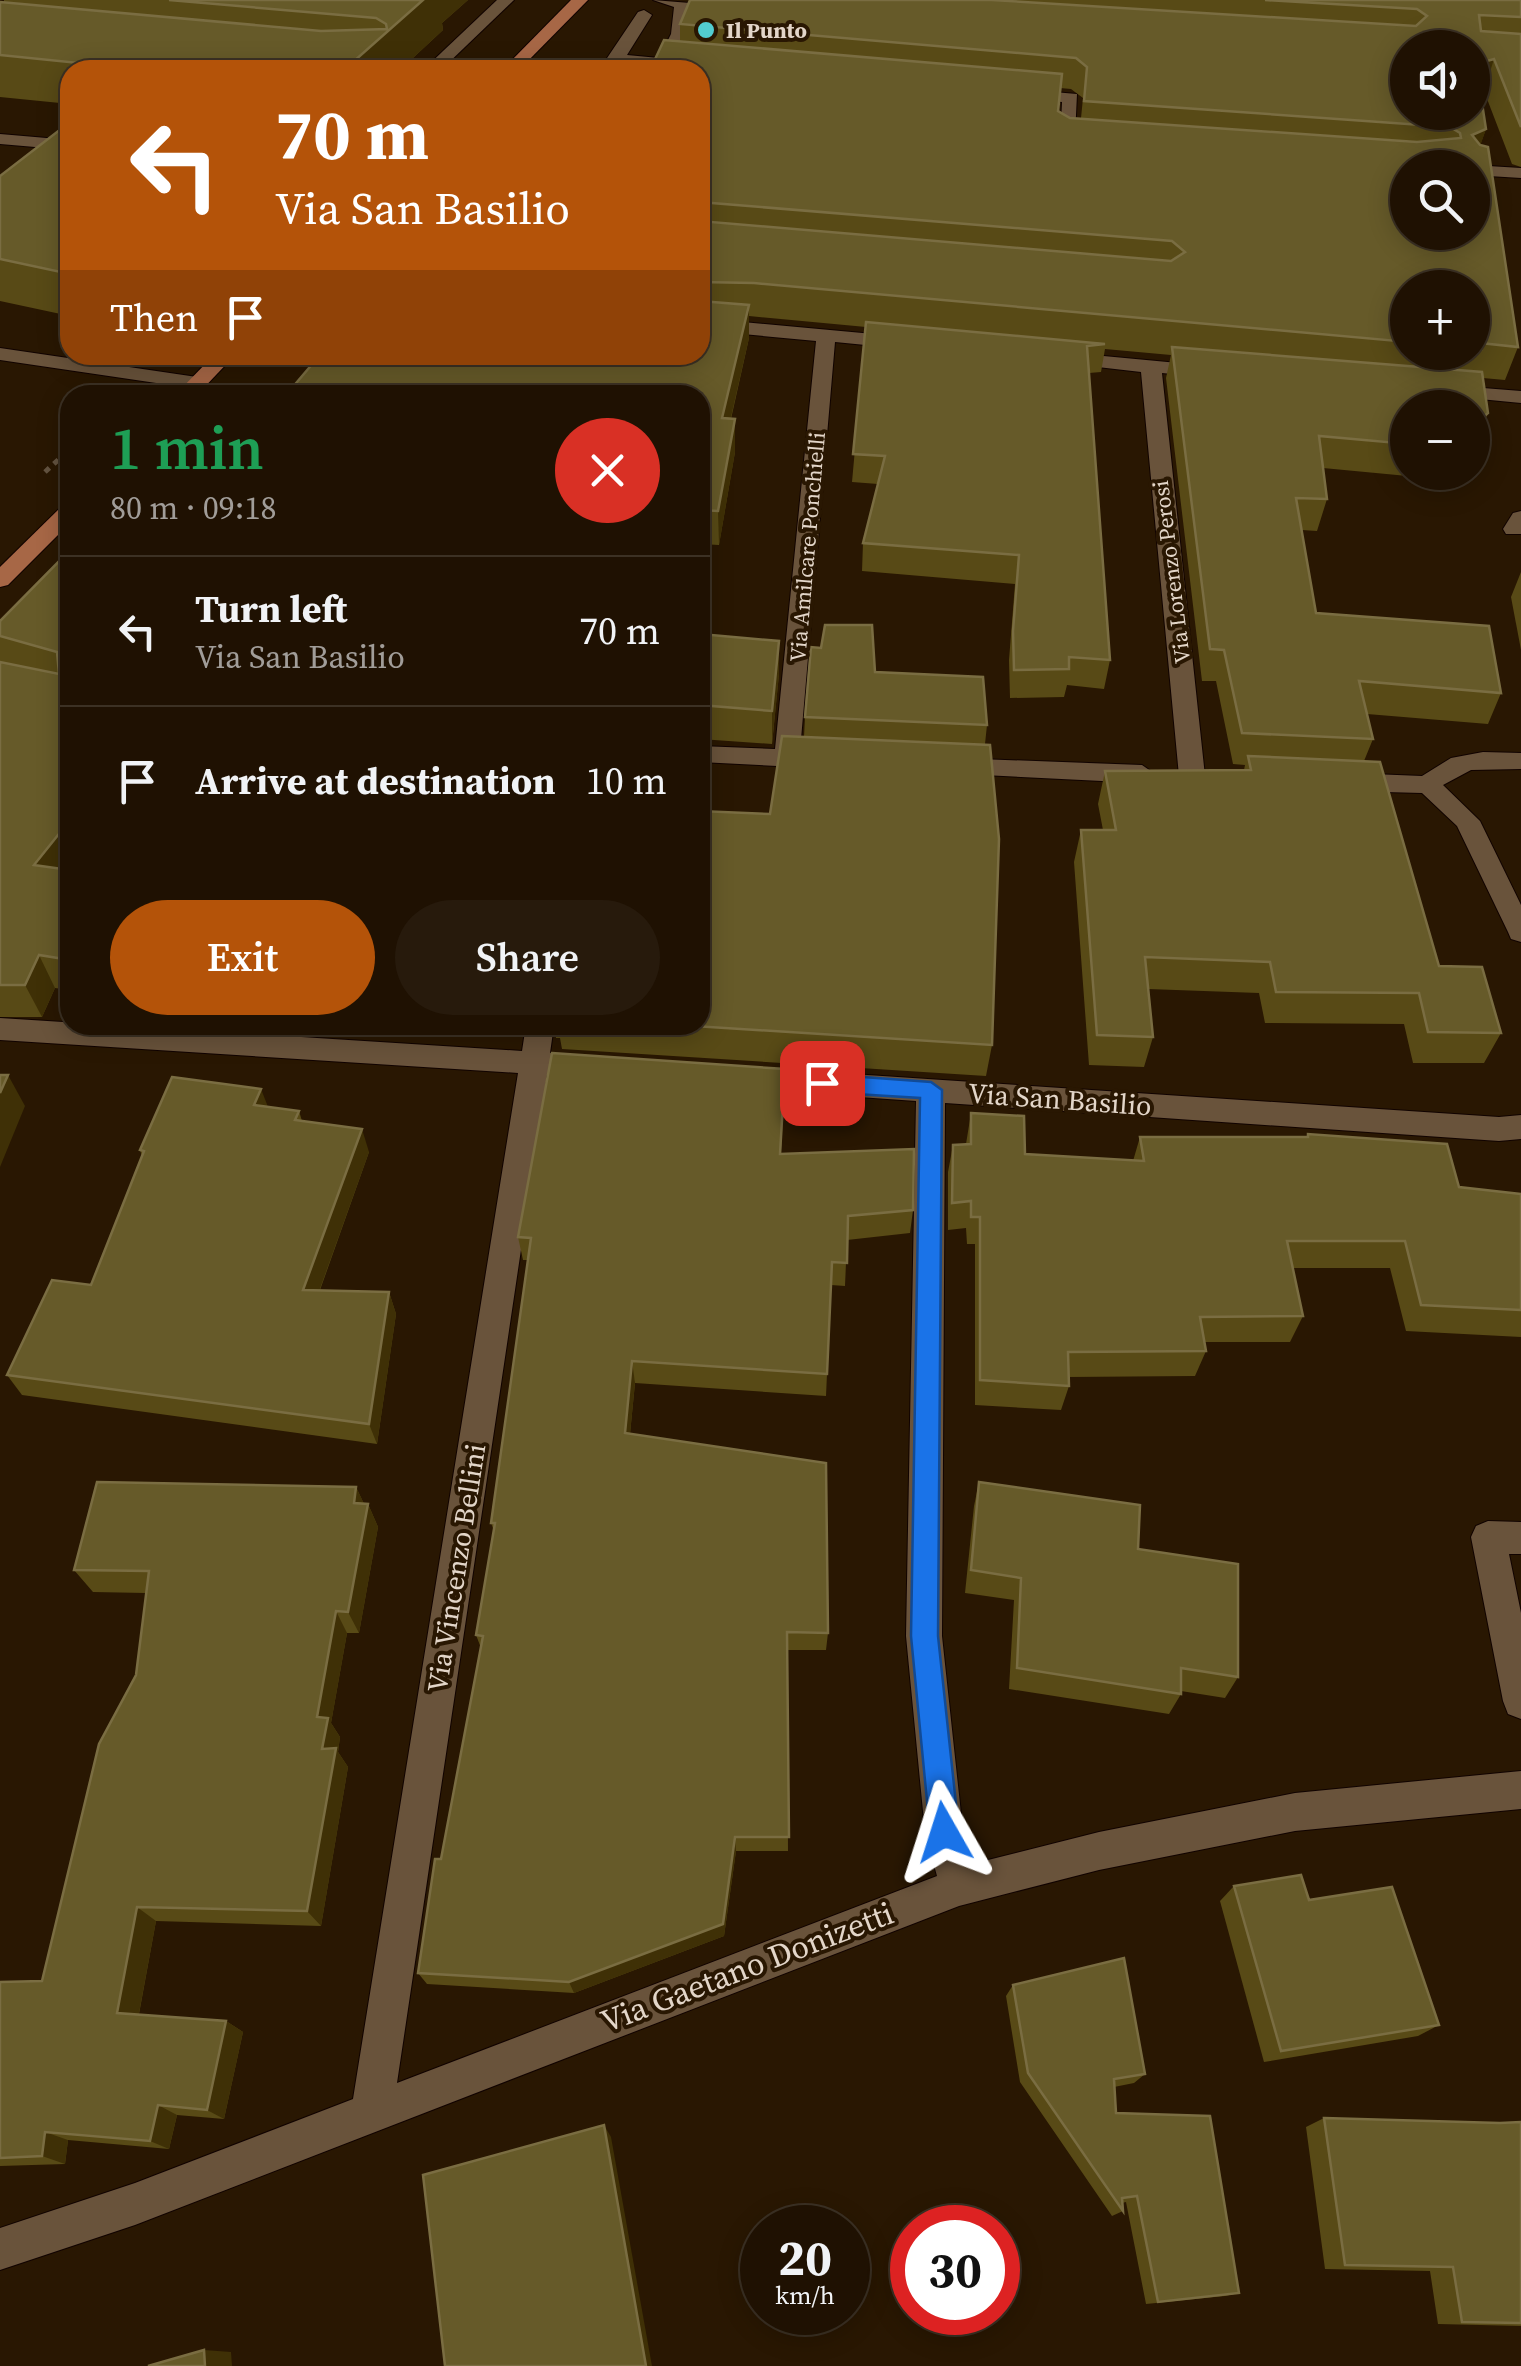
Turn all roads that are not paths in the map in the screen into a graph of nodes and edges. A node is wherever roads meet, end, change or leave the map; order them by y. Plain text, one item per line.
1 (506, 0) edge
2 (580, 0) edge
3 (662, 0) edge
4 (644, 15) dead end
5 (442, 60) edge
6 (520, 60) edge
7 (615, 60) edge
8 (666, 60) edge
9 (710, 68) edge
10 (721, 68) edge
11 (993, 92) edge
12 (3, 142) edge
13 (1106, 144) edge
14 (60, 145) edge
15 (1490, 171) edge
16 (1521, 173) edge
17 (710, 325) edge
18 (826, 336) junction
19 (922, 345) edge
20 (0, 354) edge
21 (1038, 356) edge
22 (60, 358) edge
23 (122, 365) edge
24 (215, 365) edge
25 (1151, 367) junction
26 (1227, 374) edge
27 (179, 385) edge
28 (195, 385) edge
29 (1417, 389) edge
30 (1521, 397) edge
31 (60, 520) edge
32 (0, 580) edge
33 (710, 754) edge
34 (787, 758) junction
35 (840, 761) edge
36 (1521, 762) edge
37 (929, 766) edge
38 (1330, 781) edge
39 (1428, 784) junction
40 (1521, 932) edge
41 (0, 1028) edge
42 (60, 1032) edge
43 (107, 1035) edge
44 (538, 1035) edge
45 (534, 1063) junction
46 (625, 1070) edge
47 (721, 1076) edge
48 (931, 1090) junction
49 (1521, 1128) edge
50 (1521, 1538) edge
51 (1521, 1701) edge
52 (1521, 1790) edge
53 (960, 1888) junction
54 (372, 2111) junction
55 (0, 2249) edge

1 - 5 street
2 - 6 main road
3 - 8 street
4 - 7 street
9 - 10 street
11 - 13 street
12 - 14 street
15 - 16 street
17 - 18 street
18 - 19 street
18 - 34 street, Via Amilcare Ponchielli
20 - 22 street
21 - 25 street
23 - 27 street
24 - 28 main road
25 - 26 street
25 - 37 street, Via Lorenzo Perosi
29 - 30 street
31 - 32 main road
33 - 34 street
34 - 35 street
36 - 39 street
38 - 39 street
39 - 40 street
41 - 42 street
43 - 45 street
44 - 45 street, Via Vincenzo Bellini
45 - 46 street
45 - 54 street, Via Vincenzo Bellini
47 - 48 street, Via San Basilio
48 - 49 street, Via San Basilio
48 - 53 street
50 - 51 street
52 - 53 street, Via Gaetano Donizetti
53 - 54 street, Via Gaetano Donizetti
54 - 55 street, Via Gaetano Donizetti

